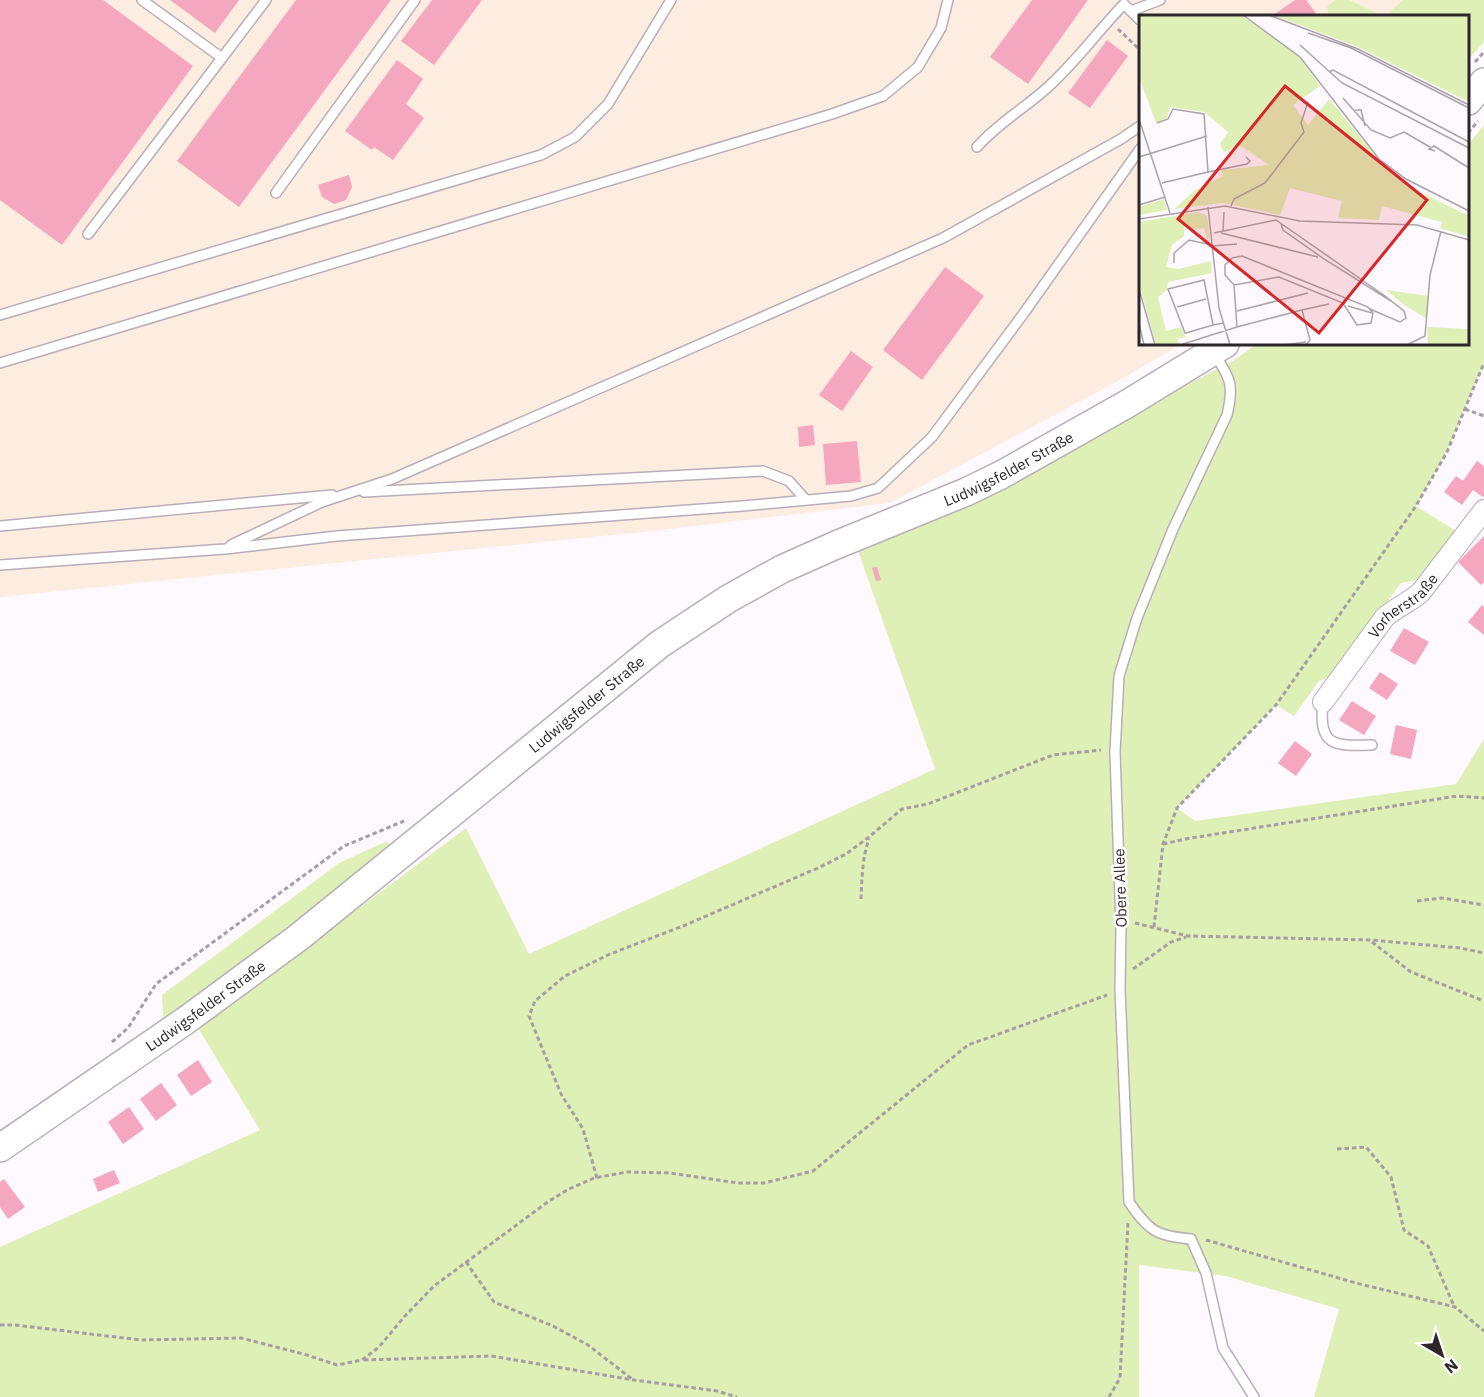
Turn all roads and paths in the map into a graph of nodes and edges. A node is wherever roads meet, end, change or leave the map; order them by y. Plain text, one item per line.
1 (142, 0) edge
2 (266, 0) edge
3 (415, 0) edge
4 (671, 0) edge
5 (948, 0) edge
6 (1160, 0) edge
7 (1125, 5) edge
8 (1109, 20) junction
9 (1139, 20) edge
10 (1139, 49) edge
11 (222, 58) junction
12 (1484, 82) edge
13 (1469, 99) edge
14 (1139, 127) edge
15 (977, 147) dead end
16 (1139, 154) edge
17 (276, 193) dead end
18 (88, 234) dead end
19 (0, 315) edge
20 (1219, 348) edge
21 (0, 363) edge
22 (1484, 363) edge
23 (1465, 408) junction
24 (1484, 416) edge
25 (350, 493) junction
26 (806, 500) junction
27 (1484, 510) edge
28 (0, 526) edge
29 (225, 549) junction
30 (0, 565) edge
31 (1323, 702) joint
32 (1372, 745) dead end
33 (1115, 752) junction
34 (1484, 798) edge
35 (869, 837) junction
36 (1163, 844) junction
37 (861, 899) dead end
38 (1417, 901) dead end
39 (1484, 905) edge
40 (1121, 926) junction
41 (1154, 927) junction
42 (1188, 936) junction
43 (1371, 940) junction
44 (1484, 953) edge
45 (1120, 973) junction
46 (1120, 990) junction
47 (1484, 1000) edge
48 (0, 1148) edge
49 (1337, 1149) dead end
50 (597, 1178) junction
51 (1129, 1202) junction
52 (1191, 1239) junction
53 (466, 1262) junction
54 (1455, 1307) junction
55 (0, 1325) edge
56 (1484, 1331) edge
57 (362, 1360) junction
58 (634, 1380) junction
59 (737, 1397) edge
60 (1109, 1397) edge
61 (1254, 1397) edge

1 - 11 lane
2 - 11 lane
3 - 17 lane
4 - 19 lane
5 - 21 lane
6 - 7 lane
7 - 8 lane
7 - 9 lane
8 - 10 path
8 - 15 lane
11 - 18 lane
12 - 13 street
14 - 25 lane
16 - 26 lane
20 - 33 lane, Obere Allee
20 - 48 street, Ludwigsfelder Straße
22 - 23 path
23 - 24 path
23 - 36 path
25 - 26 lane
25 - 28 lane
25 - 29 lane
26 - 29 lane
27 - 31 street, Vorherstraße
29 - 30 lane
31 - 32 lane
33 - 35 path
33 - 40 lane, Obere Allee
34 - 36 path
35 - 37 path
35 - 50 path
36 - 41 path
38 - 39 path
40 - 41 path
40 - 45 lane, Obere Allee
41 - 42 path
42 - 43 path
42 - 45 path
43 - 44 path
43 - 47 path
45 - 46 lane, Obere Allee
46 - 50 path
46 - 51 lane, Obere Allee
49 - 54 path
50 - 53 path
51 - 52 lane
51 - 60 path
52 - 54 path
52 - 61 lane
53 - 57 path
53 - 58 path
54 - 56 path
55 - 57 path
57 - 58 path
58 - 59 path

